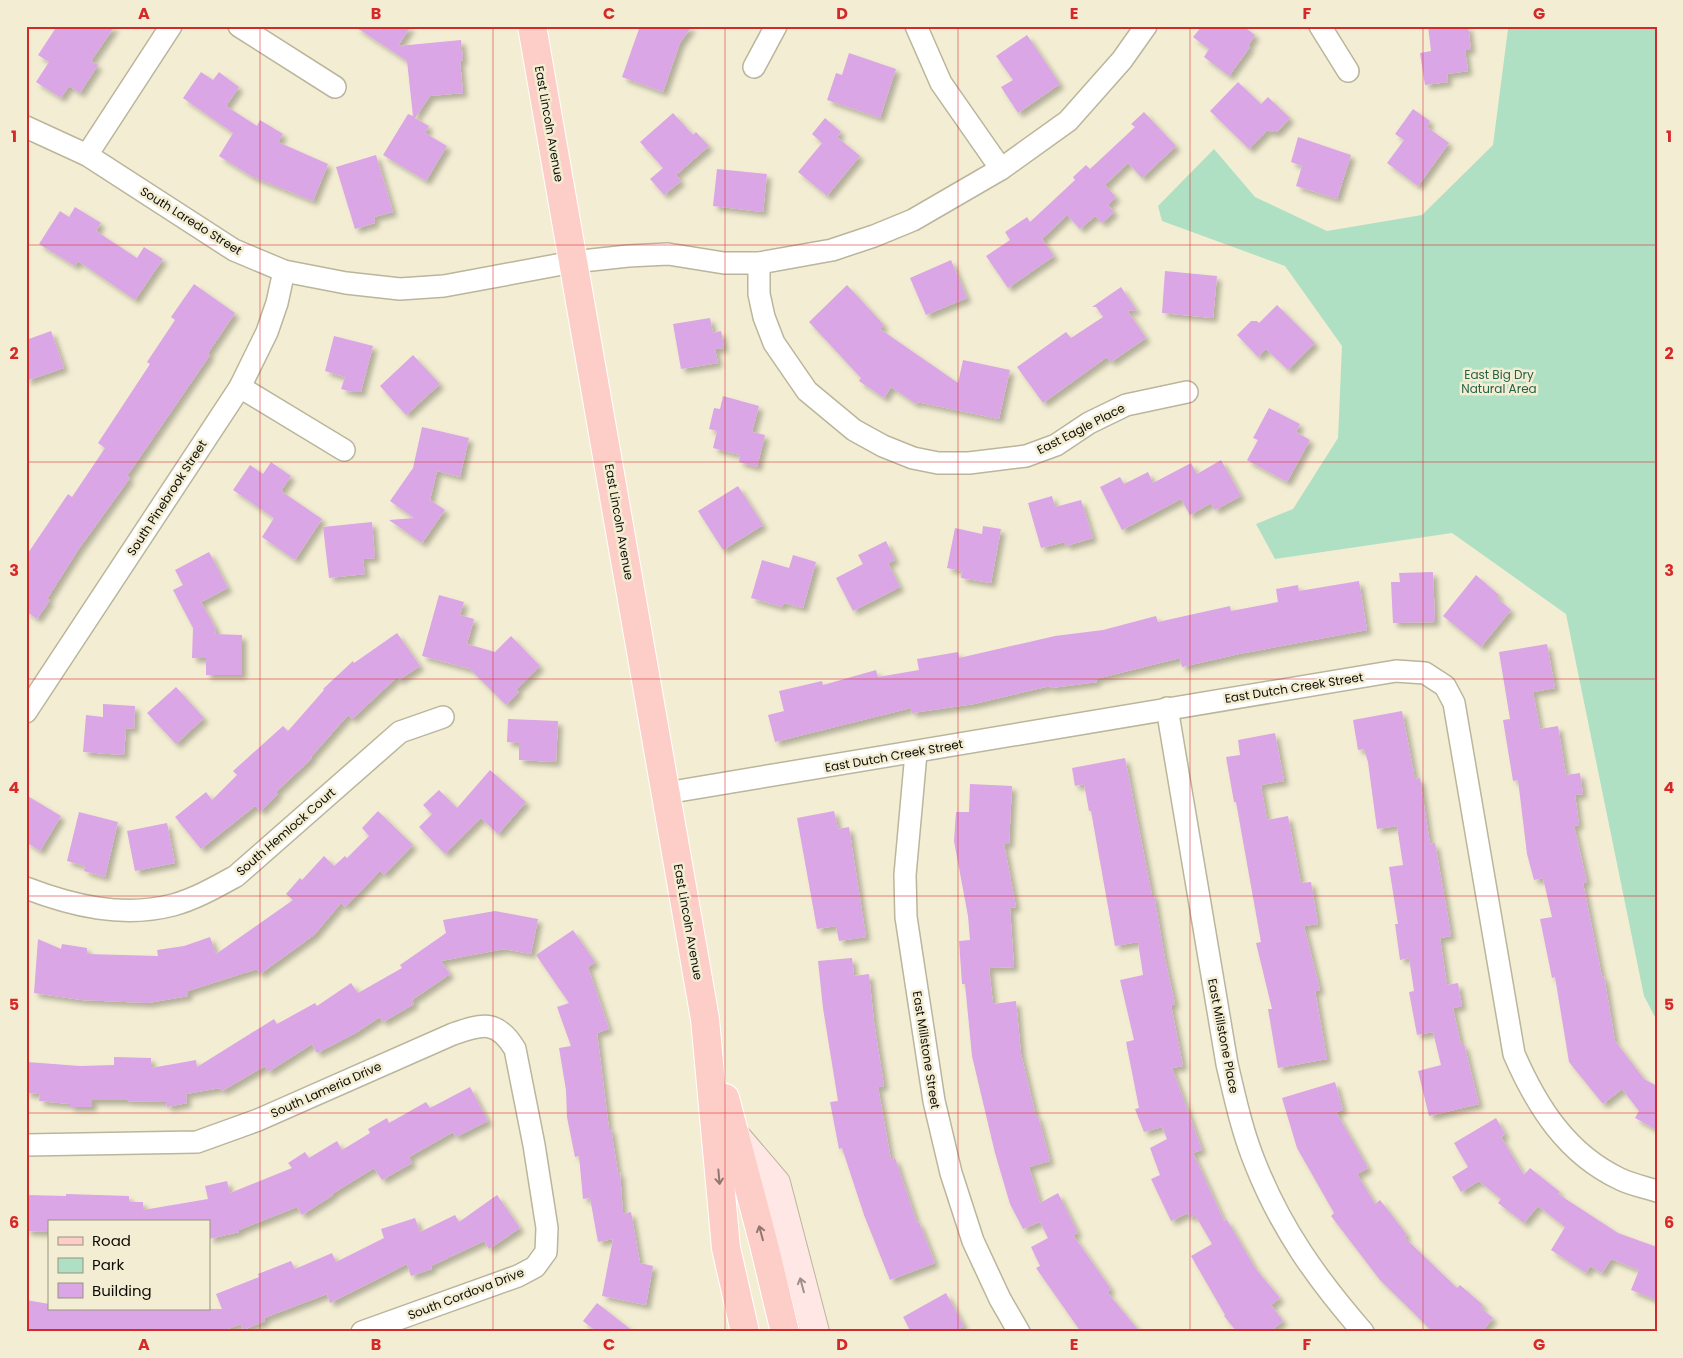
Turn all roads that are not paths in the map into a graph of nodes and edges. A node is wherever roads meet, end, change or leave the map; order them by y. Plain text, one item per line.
1 (171, 26) edge
2 (239, 26) edge
3 (532, 26) edge
4 (776, 26) edge
5 (916, 26) edge
6 (1146, 26) edge
7 (1320, 26) edge
8 (754, 66) dead end
9 (1348, 71) dead end
10 (335, 87) dead end
11 (26, 127) edge
12 (87, 155) junction
13 (1001, 169) junction
14 (573, 262) junction
15 (759, 263) junction
16 (284, 271) junction
17 (240, 387) junction
18 (1187, 392) dead end
19 (344, 450) dead end
20 (1167, 708) junction
21 (26, 712) edge
22 (443, 717) dead end
23 (916, 753) junction
24 (666, 793) junction
25 (26, 888) edge
26 (705, 1019) junction
27 (735, 1135) junction
28 (26, 1144) edge
29 (534, 1145) joint
30 (1657, 1191) edge
31 (362, 1332) edge
32 (745, 1332) edge
33 (785, 1332) edge
34 (815, 1332) edge
35 (1019, 1332) edge
36 (1363, 1332) edge

1 - 12 street
2 - 10 street
3 - 14 main road, East Lincoln Avenue
4 - 8 street
5 - 13 street
6 - 13 street, South Laredo Street
7 - 9 street
11 - 12 street, South Laredo Street
12 - 16 street, South Laredo Street
13 - 15 street, South Laredo Street
14 - 15 street, South Laredo Street
14 - 16 street, South Laredo Street
14 - 24 main road, East Lincoln Avenue
15 - 18 street, East Eagle Place
16 - 17 street, South Pinebrook Street
17 - 19 street
17 - 21 street, South Pinebrook Street
20 - 23 street, East Dutch Creek Street
20 - 30 street, East Dutch Creek Street
20 - 36 street, East Millstone Place
22 - 25 street, South Hemlock Court
23 - 24 street, East Dutch Creek Street
23 - 35 street, East Millstone Street
24 - 26 main road, East Lincoln Avenue
26 - 27 main road, East Lincoln Avenue
26 -> 32 main road, East Lincoln Avenue
33 -> 27 main road, East Lincoln Avenue
34 -> 27 main road
28 - 29 street, South Lameria Drive
29 - 31 street, South Cordova Drive

